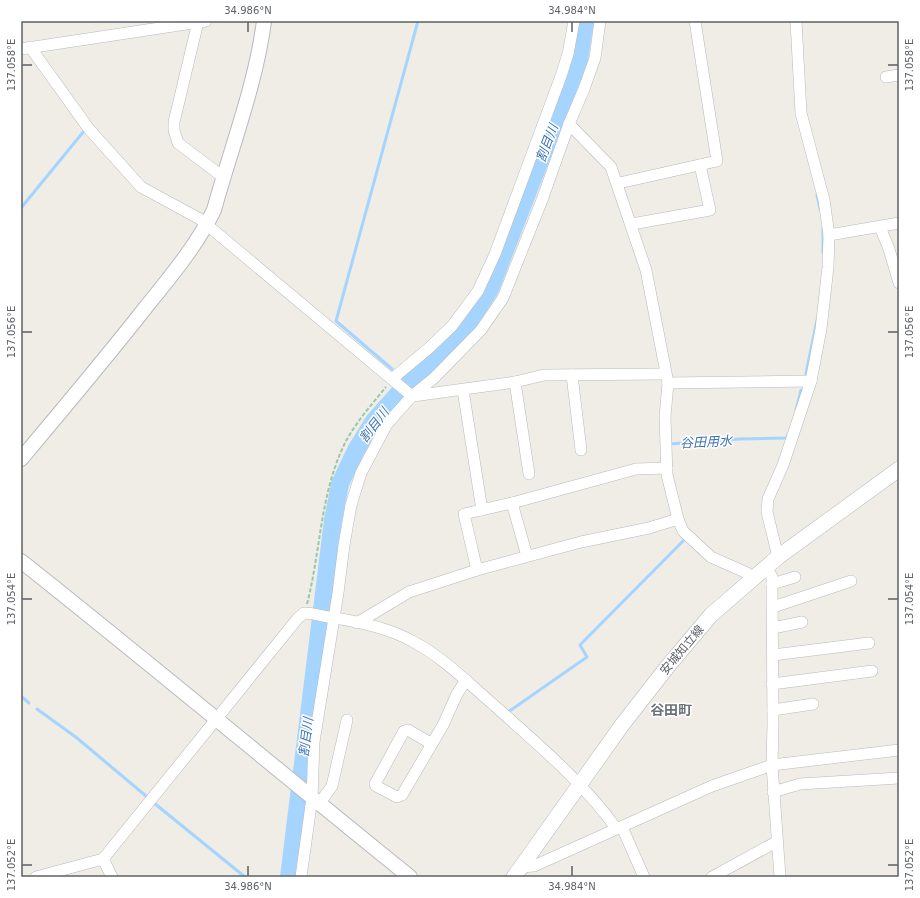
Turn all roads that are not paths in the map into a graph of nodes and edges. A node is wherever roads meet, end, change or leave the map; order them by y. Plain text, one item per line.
1 (264, 21) edge
2 (574, 21) edge
3 (600, 21) edge
4 (695, 21) edge
5 (796, 21) edge
6 (202, 22) edge
7 (25, 48) edge
8 (899, 75) edge
9 (886, 77) dead end
10 (569, 124) junction
11 (700, 165) junction
12 (223, 177) junction
13 (619, 184) junction
14 (899, 223) edge
15 (207, 224) junction
16 (632, 224) junction
17 (880, 227) junction
18 (829, 234) junction
19 (899, 283) edge
20 (572, 375) junction
21 (667, 378) junction
22 (392, 379) junction
23 (515, 382) junction
24 (811, 382) junction
25 (463, 390) junction
26 (412, 396) junction
27 (581, 450) dead end
28 (21, 459) edge
29 (667, 468) junction
30 (899, 469) edge
31 (528, 474) dead end
32 (512, 503) junction
33 (482, 510) junction
34 (678, 519) junction
35 (527, 556) junction
36 (778, 557) junction
37 (21, 561) edge
38 (766, 567) junction
39 (477, 570) junction
40 (795, 577) dead end
41 (752, 578) junction
42 (851, 581) dead end
43 (772, 584) junction
44 (773, 607) junction
45 (332, 617) junction
46 (802, 622) dead end
47 (357, 623) junction
48 (773, 628) junction
49 (869, 643) dead end
50 (773, 655) junction
51 (872, 671) dead end
52 (466, 680) junction
53 (772, 684) junction
54 (813, 704) dead end
55 (773, 710) junction
56 (215, 720) junction
57 (347, 720) dead end
58 (432, 744) junction
59 (899, 750) edge
60 (772, 765) junction
61 (899, 778) edge
62 (579, 785) junction
63 (774, 792) junction
64 (316, 801) junction
65 (619, 828) junction
66 (776, 842) junction
67 (103, 859) junction
68 (517, 872) edge
69 (36, 877) edge
70 (112, 877) edge
71 (300, 877) edge
72 (410, 877) edge
73 (644, 877) edge
74 (712, 877) edge
75 (780, 877) edge

1 - 12 street
2 - 22 street
3 - 10 street
4 - 11 street
5 - 18 street
6 - 7 street
6 - 12 street
7 - 15 street
8 - 9 street
10 - 13 street
10 - 26 street
11 - 13 street
11 - 16 street
12 - 15 street
13 - 16 street
14 - 17 street
15 - 22 street
15 - 28 street
16 - 21 street
17 - 18 street
17 - 19 street
18 - 24 street
20 - 21 street
20 - 23 street
20 - 27 street
21 - 24 street
21 - 29 street
22 - 26 street
23 - 25 street
23 - 31 street
24 - 36 street
25 - 26 street
25 - 33 street
26 - 45 street
29 - 32 street
29 - 34 street
30 - 36 main road, 安城知立線
32 - 33 street
32 - 35 street
33 - 39 street
34 - 35 street
34 - 41 street
35 - 39 street
36 - 38 main road, 安城知立線
37 - 56 street
38 - 41 main road, 安城知立線
38 - 43 street
39 - 47 street
40 - 43 street
41 - 62 main road, 安城知立線
42 - 44 street
43 - 44 street
44 - 48 street
45 - 47 street
45 - 56 street
45 - 64 street
46 - 48 street
47 - 52 street
48 - 50 street
49 - 50 street
50 - 53 street
51 - 53 street
52 - 58 street
52 - 62 street
53 - 55 street
54 - 55 street
55 - 60 street
56 - 64 street
56 - 67 street
57 - 64 street
58 - 58 street
59 - 60 street
60 - 63 street
60 - 65 street
61 - 63 street
62 - 65 street
62 - 68 main road, 安城知立線
63 - 66 street
64 - 71 street
64 - 72 street
65 - 68 street
65 - 73 street
66 - 74 street
66 - 75 street
67 - 69 street
67 - 70 street

